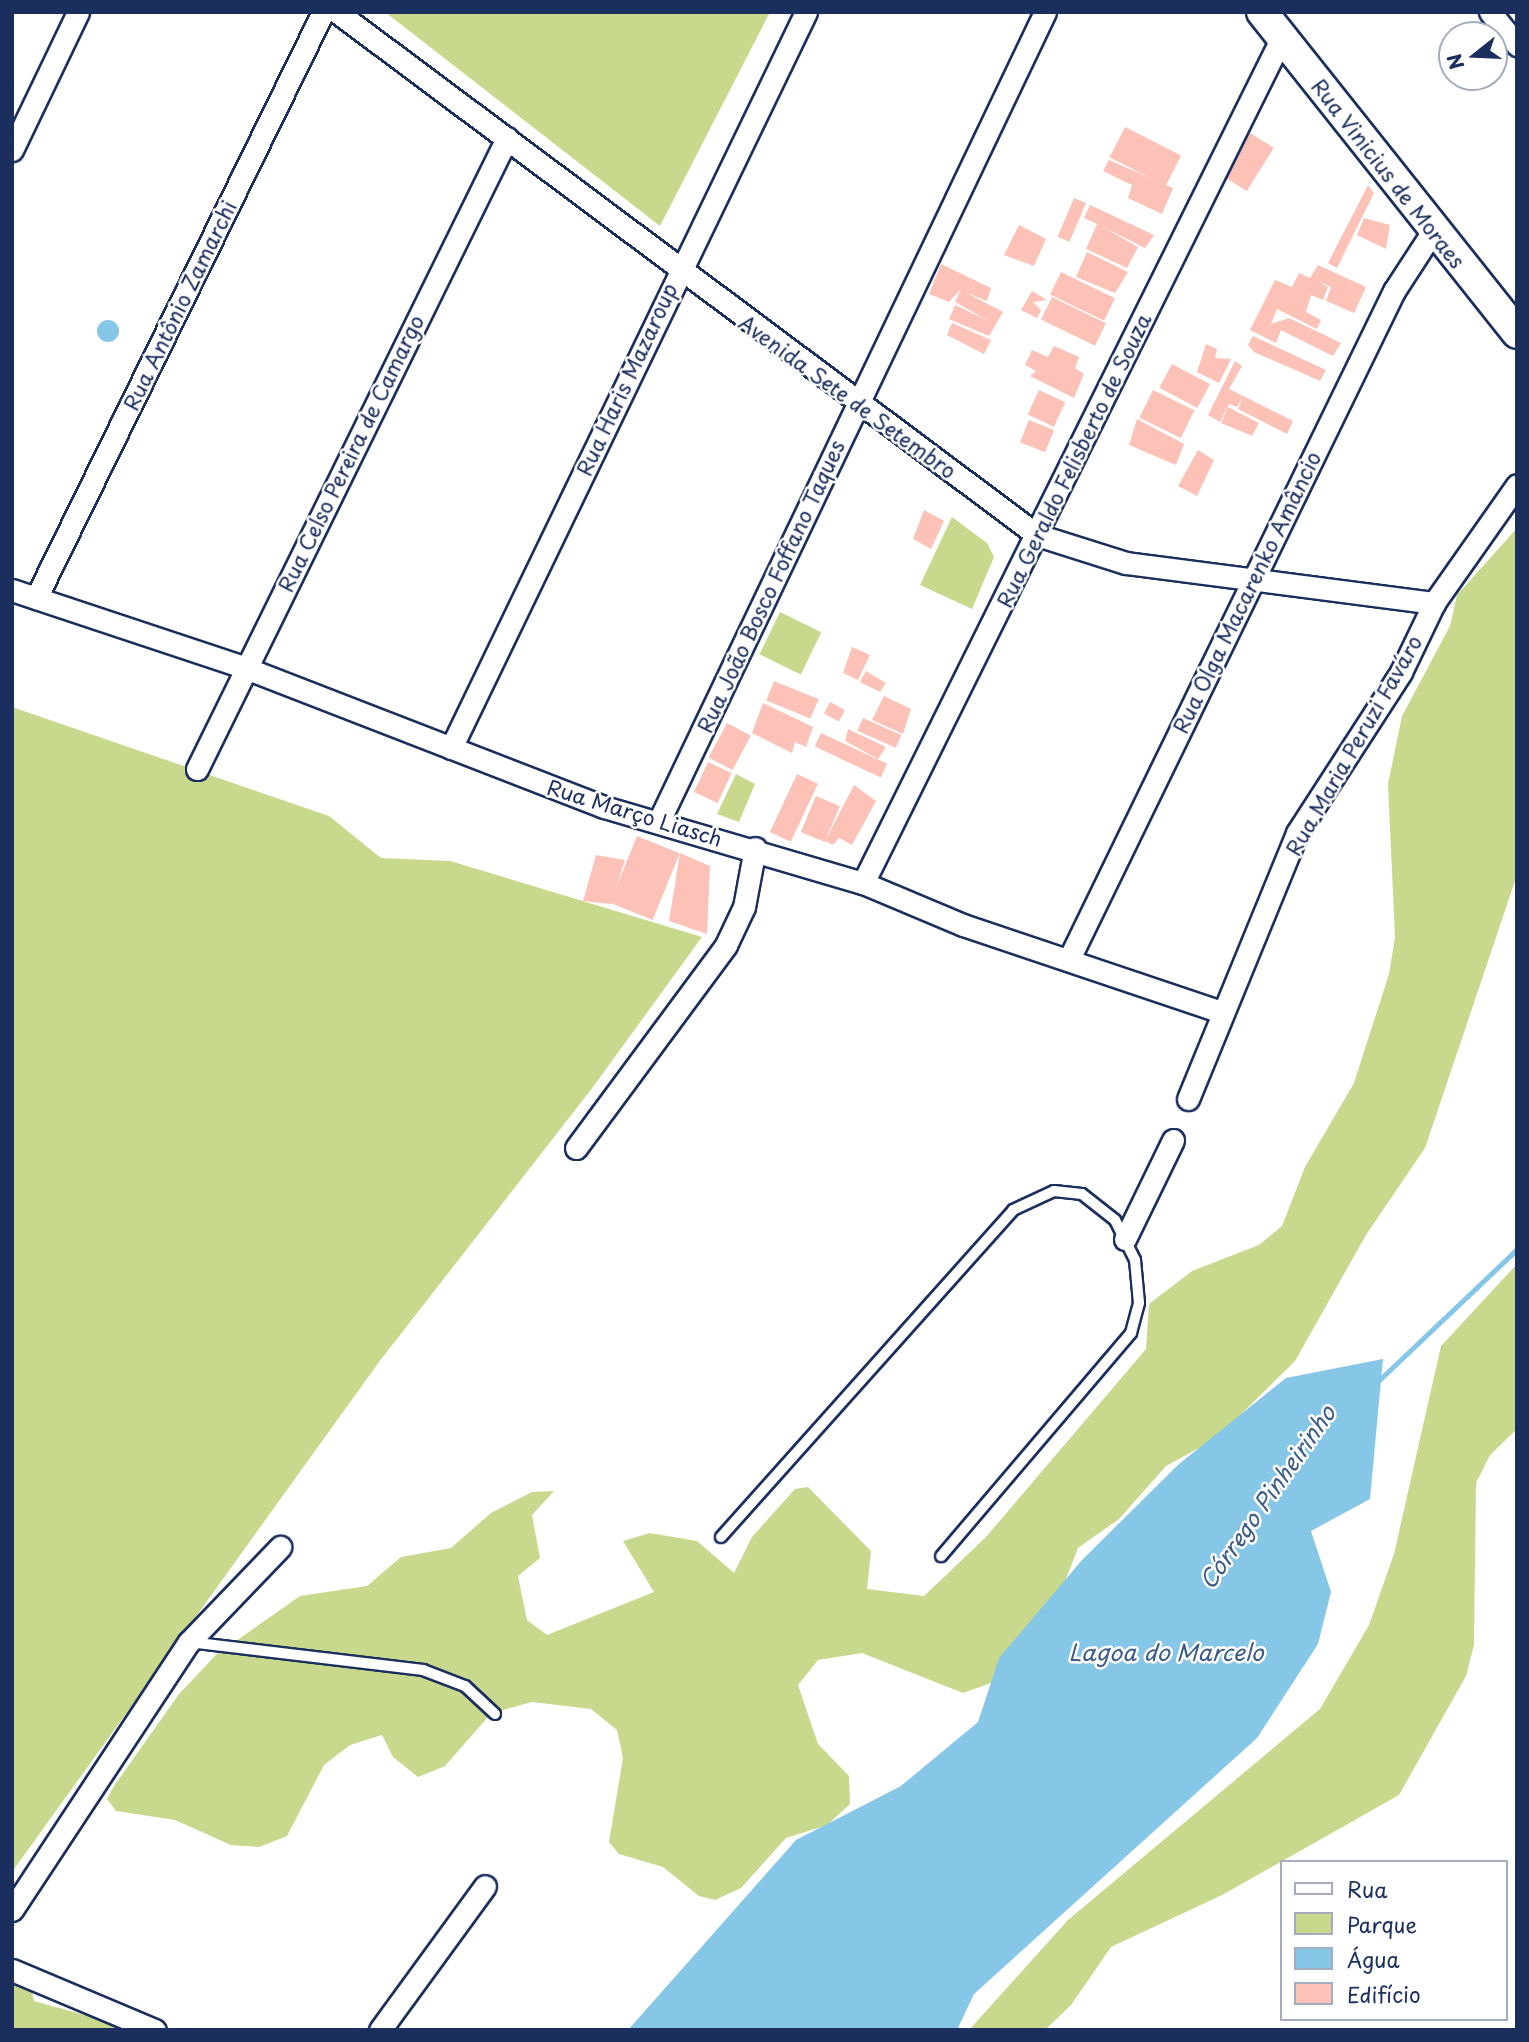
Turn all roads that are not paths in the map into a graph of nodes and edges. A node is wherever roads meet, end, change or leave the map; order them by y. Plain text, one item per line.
1 (78, 12) edge
2 (323, 12) edge
3 (337, 12) edge
4 (806, 12) edge
5 (1045, 12) edge
6 (1262, 12) edge
7 (1490, 12) edge
8 (1282, 37) junction
9 (1517, 45) edge
10 (507, 138) junction
11 (12, 150) edge
12 (1433, 231) junction
13 (678, 268) junction
14 (1517, 333) edge
15 (856, 403) junction
16 (1517, 485) edge
17 (1037, 535) junction
18 (1251, 580) junction
19 (12, 590) edge
20 (36, 598) junction
21 (1434, 603) junction
22 (243, 667) junction
23 (451, 748) junction
24 (197, 769) dead end
25 (659, 821) junction
26 (755, 848) junction
27 (863, 883) junction
28 (1069, 959) junction
29 (1221, 1012) junction
30 (1188, 1099) dead end
31 (1173, 1140) dead end
32 (576, 1148) dead end
33 (1125, 1239) junction
34 (721, 1537) dead end
35 (280, 1547) dead end
36 (941, 1556) dead end
37 (189, 1642) junction
38 (495, 1714) dead end
39 (485, 1886) dead end
40 (12, 1910) edge
41 (12, 1970) edge
42 (155, 2030) edge
43 (380, 2030) edge

1 - 11 street
2 - 20 street, Rua Antônio Zamarchi
3 - 10 street, Avenida Sete de Setembro
4 - 13 street, Rua Haris Mazaroup
5 - 15 street, Rua João Bosco Foffano Taques
6 - 8 street, Rua Vinicius de Moraes
7 - 9 street
8 - 12 street, Rua Vinicius de Moraes
8 - 17 street, Rua Geraldo Felisberto de Souza
10 - 13 street, Avenida Sete de Setembro
10 - 22 street, Rua Celso Pereira de Camargo
12 - 14 street, Rua Vinicius de Moraes
12 - 18 street, Rua Olga Macarenko Amâncio
13 - 15 street, Avenida Sete de Setembro
13 - 23 street, Rua Haris Mazaroup
15 - 17 street, Avenida Sete de Setembro
15 - 25 street, Rua João Bosco Foffano Taques
16 - 21 street, Rua Maria Peruzi Faváro
17 - 18 street, Avenida Sete de Setembro
17 - 27 street, Rua Geraldo Felisberto de Souza
18 - 21 street, Avenida Sete de Setembro
18 - 28 street, Rua Olga Macarenko Amâncio
19 - 20 street, Rua Março Liasch
20 - 22 street, Rua Março Liasch
21 - 29 street, Rua Maria Peruzi Faváro
22 - 23 street, Rua Março Liasch
22 - 24 street, Rua Celso Pereira de Camargo
23 - 25 street, Rua Março Liasch
25 - 26 street, Rua Março Liasch
26 - 27 street, Rua Março Liasch
26 - 32 street
27 - 28 street, Rua Março Liasch
28 - 29 street, Rua Março Liasch
29 - 30 street, Rua Maria Peruzi Faváro
31 - 33 street
33 - 34 lane
33 - 36 lane
35 - 37 street
37 - 38 lane
37 - 40 street
39 - 43 street
41 - 42 street

